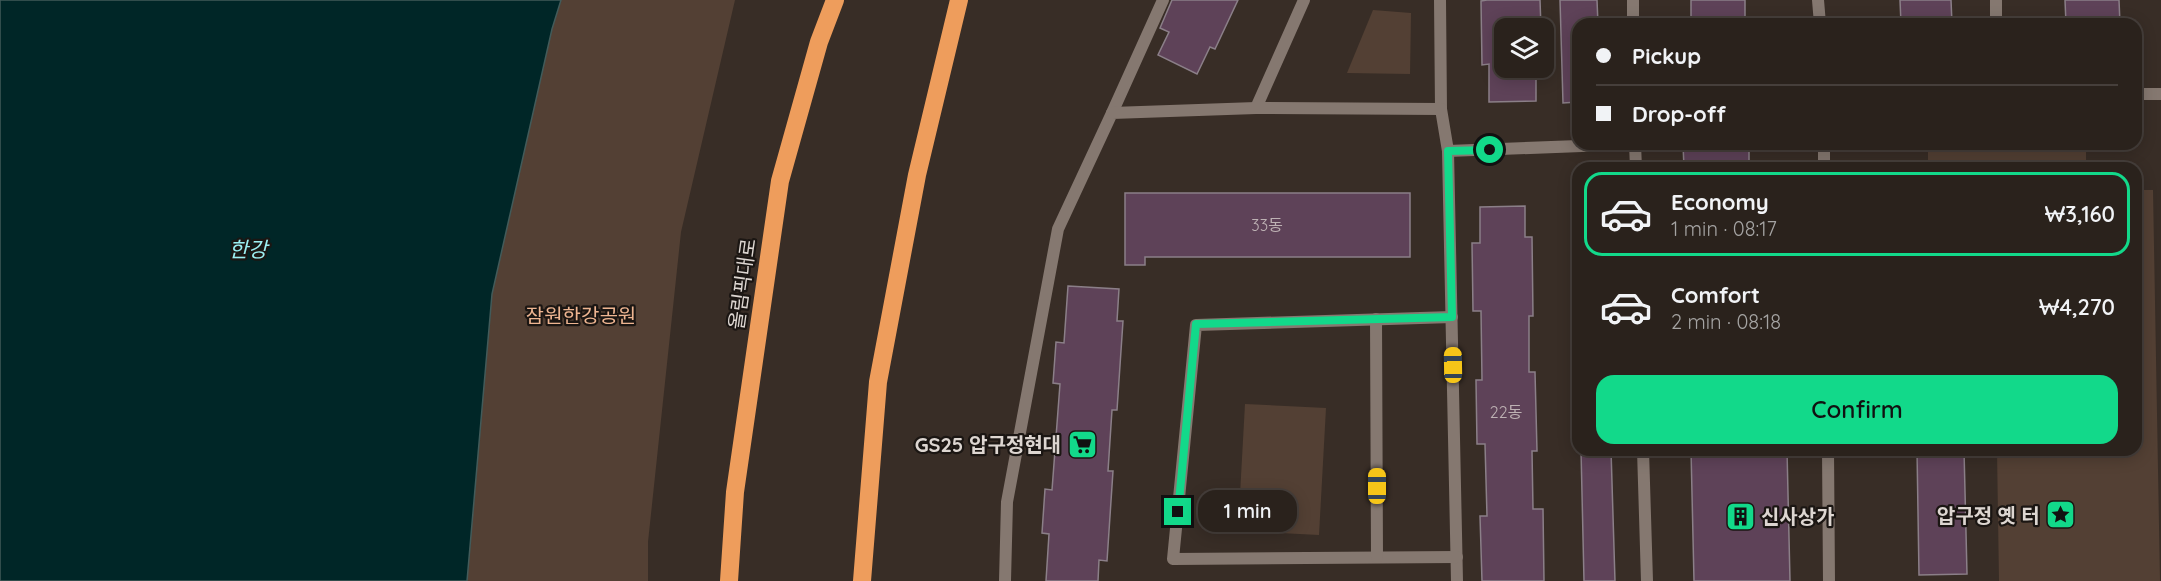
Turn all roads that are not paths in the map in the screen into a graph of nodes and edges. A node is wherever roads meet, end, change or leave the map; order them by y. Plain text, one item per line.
1 (835, 0) edge
2 (959, 0) edge
3 (1163, 0) edge
4 (1304, 0) edge
5 (1440, 0) edge
6 (1633, 0) edge
7 (1818, 0) edge
8 (1996, 0) edge
9 (1634, 18) edge
10 (1820, 18) edge
11 (1996, 18) edge
12 (2142, 94) edge
13 (2161, 94) edge
14 (1256, 108) junction
15 (1441, 109) junction
16 (1112, 113) junction
17 (1572, 146) edge
18 (1448, 151) junction
19 (1452, 317) junction
20 (1376, 319) junction
21 (1643, 456) edge
22 (1828, 456) edge
23 (1377, 557) junction
24 (1457, 557) junction
25 (729, 581) edge
26 (862, 581) edge
27 (1005, 581) edge
28 (1457, 581) edge
29 (1647, 581) edge
30 (1829, 581) edge

1 - 25 highway, 올림픽대로
2 - 26 highway
3 - 16 street
4 - 14 street
5 - 15 street
6 - 9 street
7 - 10 street
8 - 11 street
12 - 13 street
14 - 15 street
14 - 16 street
15 - 18 street
16 - 27 street
17 - 18 street
18 - 19 street
19 - 20 street
19 - 24 street
20 - 23 street
20 - 23 street
21 - 29 street
22 - 30 street
23 - 24 street
24 - 28 street

